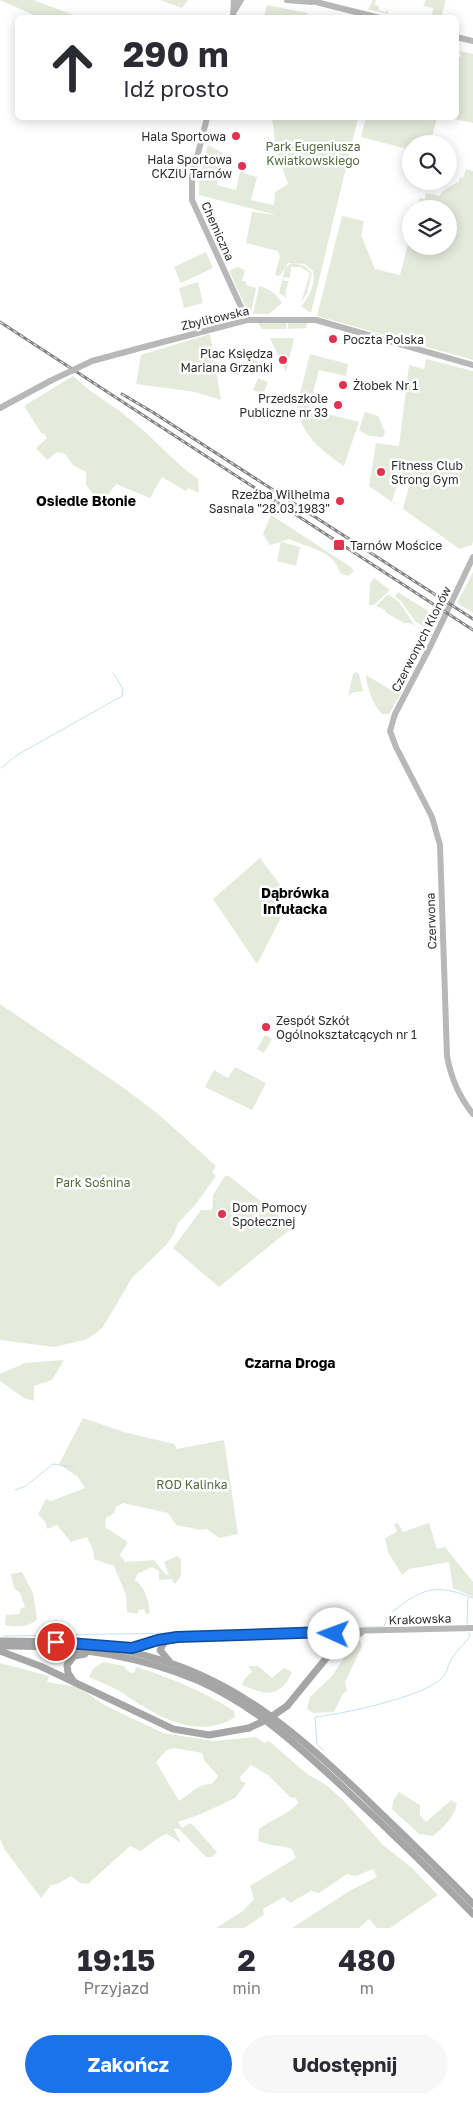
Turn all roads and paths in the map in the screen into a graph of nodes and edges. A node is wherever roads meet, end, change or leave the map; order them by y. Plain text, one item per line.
1 (234, 0) edge
2 (241, 0) edge
3 (287, 0) edge
4 (310, 1) edge
5 (233, 14) edge
6 (368, 15) edge
7 (459, 38) edge
8 (473, 41) edge
9 (206, 120) edge
10 (247, 320) junction
11 (473, 365) edge
12 (0, 408) edge
13 (473, 556) edge
14 (390, 731) joint
15 (473, 1114) edge
16 (473, 1628) edge
17 (354, 1631) junction
18 (367, 1631) junction
19 (325, 1632) junction
20 (166, 1639) junction
21 (0, 1641) edge
22 (338, 1645) junction
23 (0, 1646) edge
24 (115, 1648) junction
25 (0, 1651) edge
26 (122, 1657) junction
27 (179, 1666) junction
28 (74, 1682) junction
29 (473, 1904) edge
30 (473, 1914) edge

1 - 5 main road
2 - 5 main road
3 - 4 main road
4 - 6 main road
7 - 8 main road
9 - 10 main road, Chemiczna
10 - 11 main road, Zbylitowska
10 - 12 main road, Zbylitowska, bridge
13 - 14 main road, Czerwonych Klonów
14 - 15 main road, Czerwona
16 - 18 main road, Krakowska
17 - 18 main road, Krakowska
17 - 19 main road, Krakowska
17 - 22 main road
18 - 22 main road, Krakowska
19 - 20 main road, Krakowska
19 - 22 main road
20 - 24 main road
20 - 27 main road
21 - 24 main road
22 - 28 main road, bridge
23 - 26 main road
24 - 27 main road
25 - 28 main road
26 - 28 main road
26 - 30 main road
27 - 29 main road

